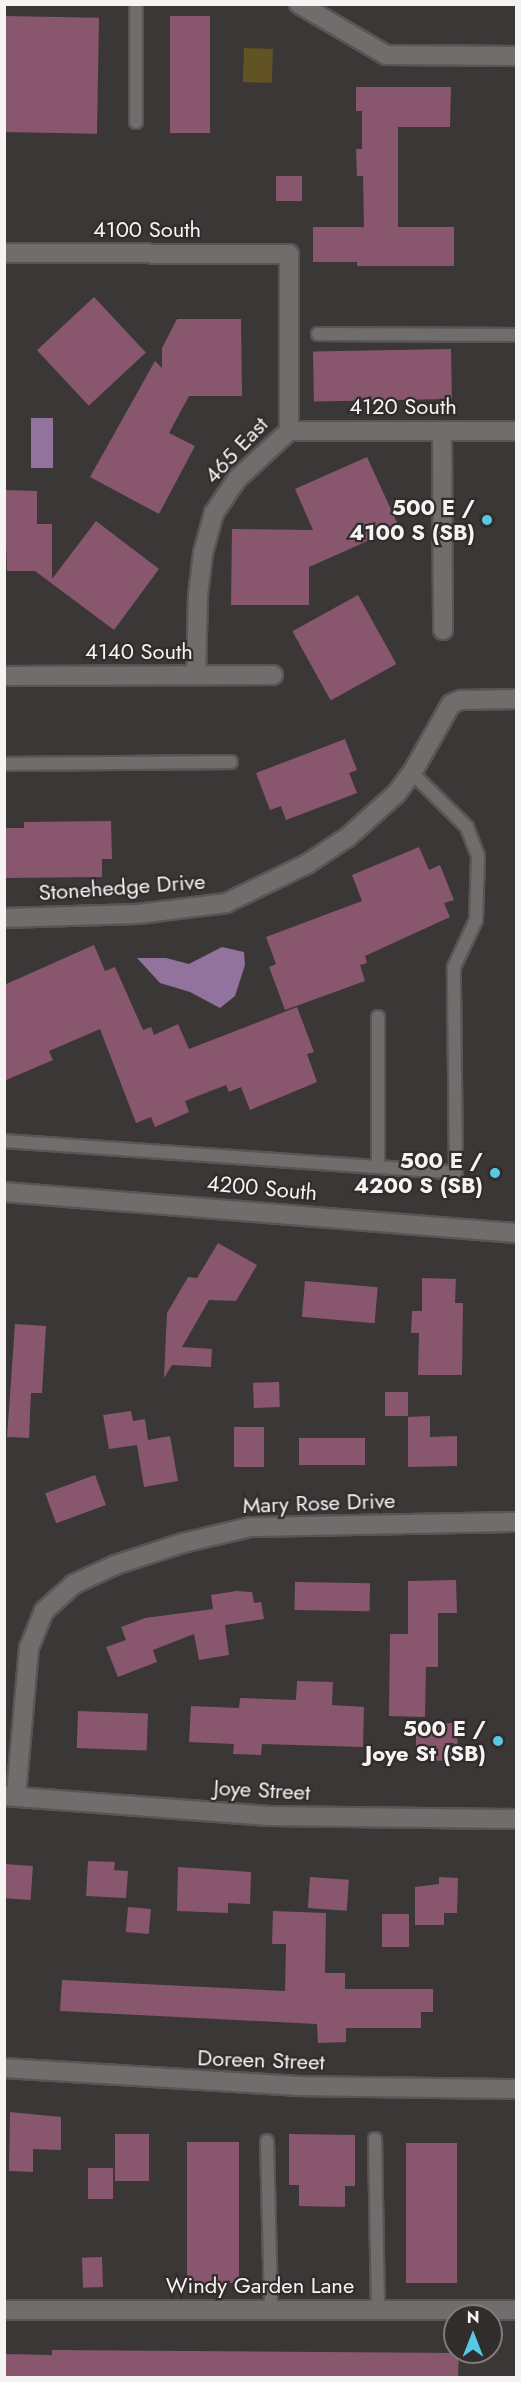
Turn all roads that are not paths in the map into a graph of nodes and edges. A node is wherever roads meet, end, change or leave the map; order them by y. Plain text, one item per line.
1 (136, 4) edge
2 (298, 4) edge
3 (516, 56) edge
4 (136, 122) dead end
5 (4, 253) edge
6 (289, 254) joint
7 (318, 334) dead end
8 (516, 335) edge
9 (289, 431) junction
10 (442, 431) junction
11 (516, 431) edge
12 (443, 630) dead end
13 (196, 675) junction
14 (273, 675) dead end
15 (4, 676) edge
16 (516, 699) edge
17 (231, 762) dead end
18 (4, 764) edge
19 (412, 773) junction
20 (4, 918) edge
21 (378, 1017) dead end
22 (4, 1141) edge
23 (378, 1167) junction
24 (4, 1192) edge
25 (516, 1233) edge
26 (516, 1522) edge
27 (10, 1796) edge
28 (516, 1819) edge
29 (4, 2067) edge
30 (516, 2089) edge
31 (375, 2139) dead end
32 (267, 2141) dead end
33 (378, 2309) junction
34 (4, 2310) edge
35 (271, 2310) junction
36 (516, 2310) edge

1 - 4 lane
2 - 3 street
5 - 6 street, 4100 South
6 - 9 street, 465 East
7 - 8 lane
9 - 10 street, 4120 South
9 - 13 street, 465 East
10 - 11 street, 4120 South
10 - 12 street
13 - 14 street, 4140 South
13 - 15 street, 4140 South
16 - 19 street, Stonehedge Drive
17 - 18 lane
19 - 20 street, Stonehedge Drive
19 - 23 lane
21 - 23 lane
22 - 23 lane
24 - 25 street, 4200 South
26 - 27 street, Mary Rose Drive
27 - 28 street, Joye Street
29 - 30 street, Doreen Street
31 - 33 lane
32 - 35 lane
33 - 35 street, Windy Garden Lane
33 - 36 street, Windy Garden Lane
34 - 35 street, Windy Garden Lane

